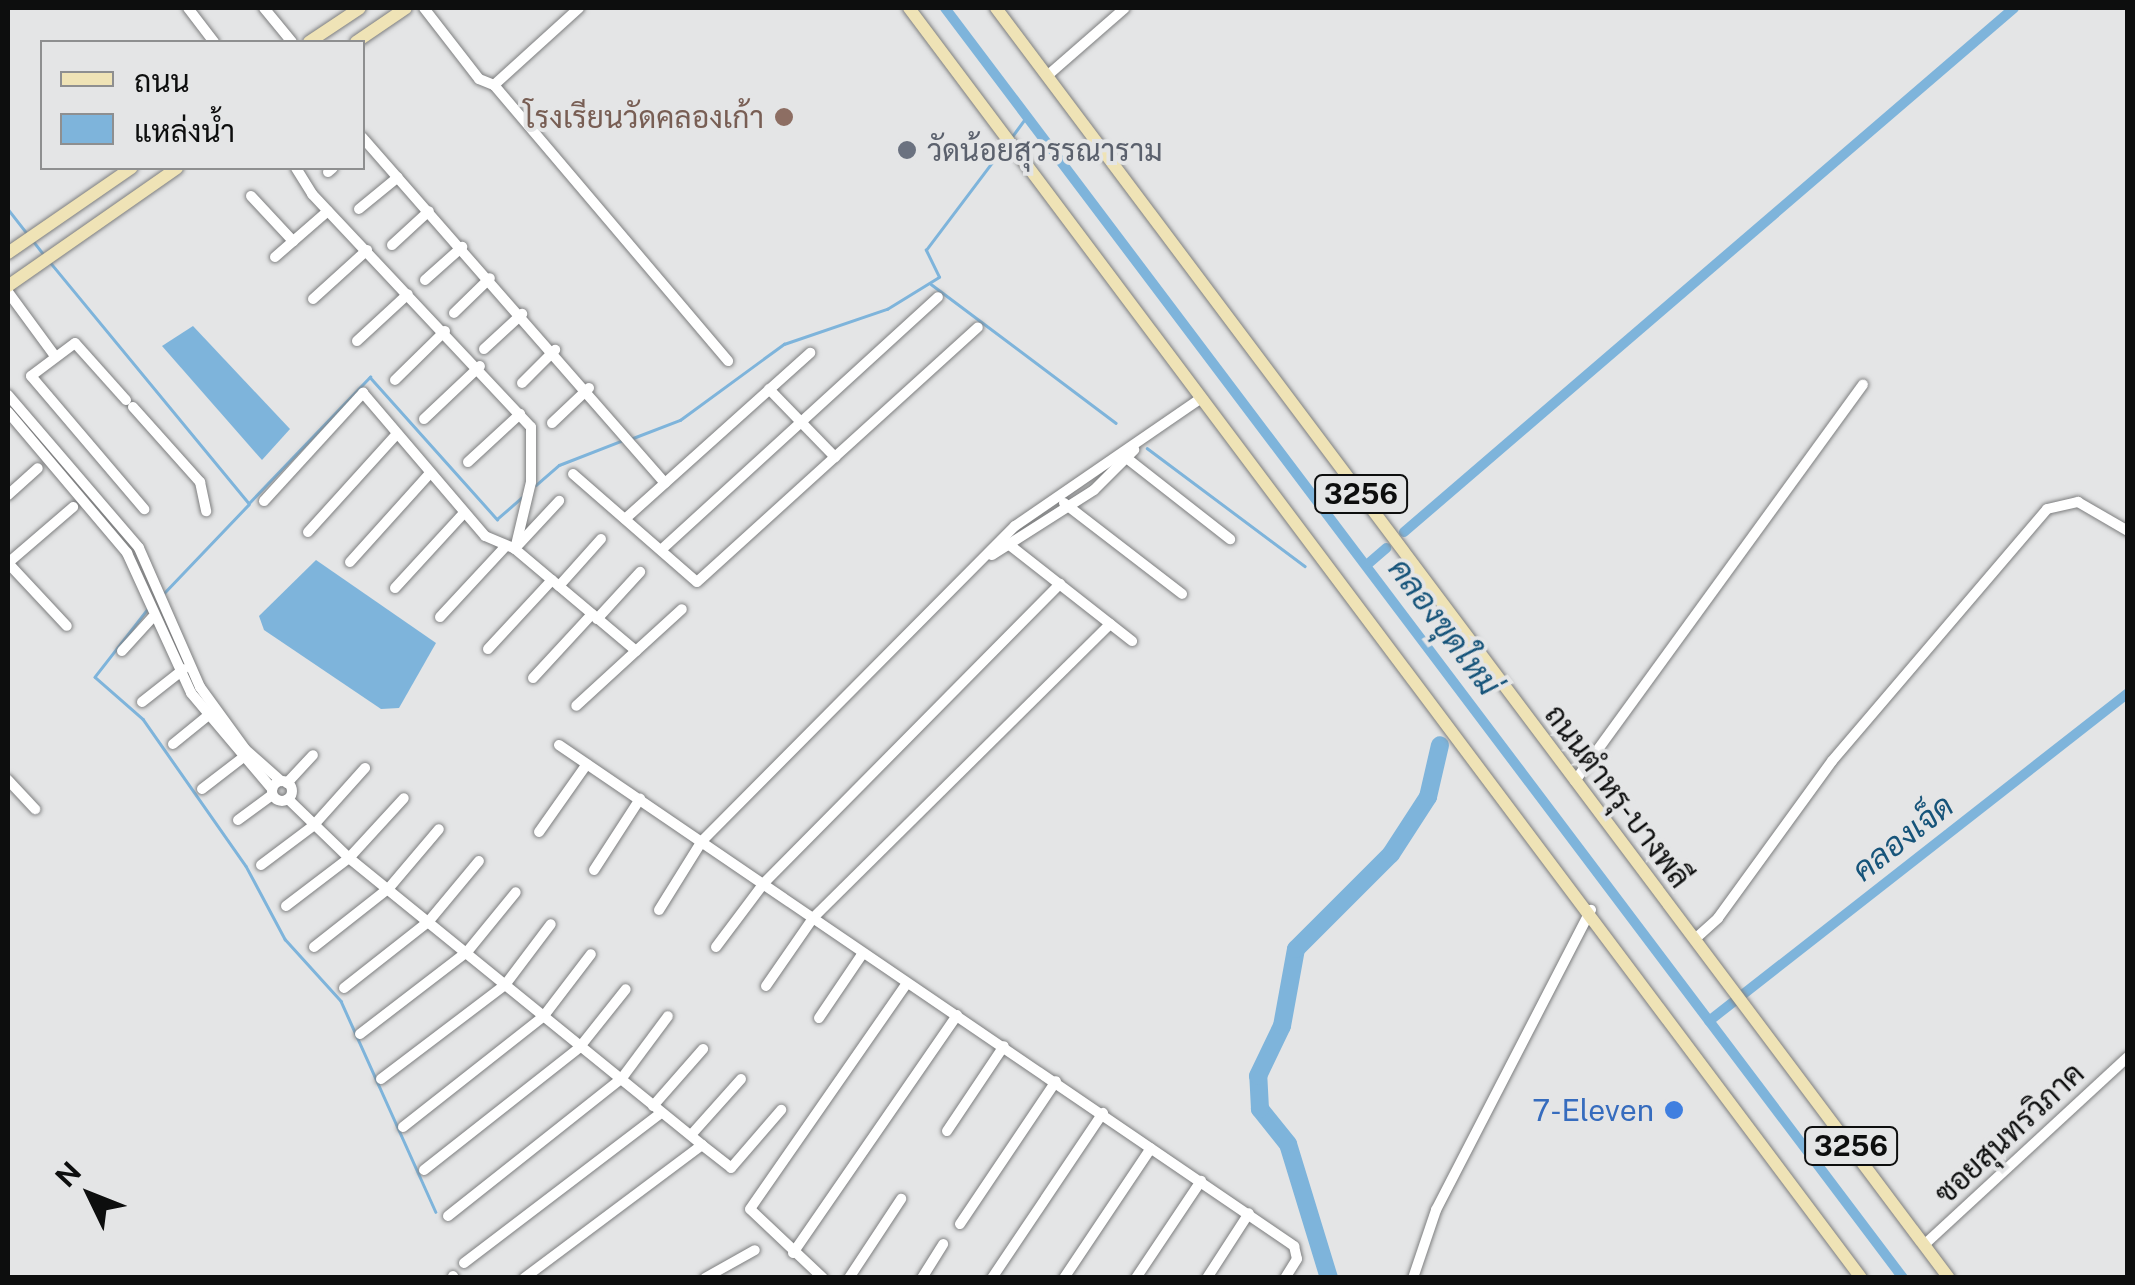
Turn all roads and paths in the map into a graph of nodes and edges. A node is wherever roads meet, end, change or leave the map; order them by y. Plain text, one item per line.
1 (188, 8) edge
2 (264, 8) edge
3 (360, 8) edge
4 (406, 8) edge
5 (424, 8) edge
6 (579, 8) edge
7 (909, 8) edge
8 (996, 8) edge
9 (1124, 8) edge
10 (212, 40) edge
11 (290, 40) edge
12 (312, 40) edge
13 (359, 40) edge
14 (1047, 76) junction
15 (494, 85) junction
16 (365, 141) edge
17 (128, 170) edge
18 (174, 170) edge
19 (297, 170) edge
20 (398, 177) junction
21 (251, 196) dead end
22 (359, 209) dead end
23 (328, 211) junction
24 (429, 211) junction
25 (293, 241) junction
26 (392, 244) dead end
27 (462, 248) junction
28 (12, 250) edge
29 (366, 250) junction
30 (275, 257) dead end
31 (490, 278) junction
32 (424, 280) dead end
33 (8, 289) edge
34 (408, 294) junction
35 (938, 297) dead end
36 (313, 298) dead end
37 (454, 313) dead end
38 (522, 314) junction
39 (978, 327) dead end
40 (444, 332) junction
41 (358, 341) dead end
42 (484, 348) dead end
43 (555, 350) junction
44 (810, 353) dead end
45 (55, 356) junction
46 (728, 362) dead end
47 (480, 366) junction
48 (395, 380) dead end
49 (522, 384) dead end
50 (1862, 385) dead end
51 (590, 388) junction
52 (769, 389) junction
53 (8, 395) edge
54 (1200, 399) junction
55 (14, 413) edge
56 (520, 414) junction
57 (424, 420) dead end
58 (801, 422) junction
59 (552, 424) dead end
60 (397, 434) junction
61 (1125, 457) junction
62 (834, 458) junction
63 (468, 462) dead end
64 (38, 468) dead end
65 (430, 473) junction
66 (573, 474) dead end
67 (665, 483) junction
68 (8, 495) edge
69 (264, 501) dead end
70 (84, 502) junction
71 (558, 502) dead end
72 (1064, 502) junction
73 (144, 510) dead end
74 (206, 511) dead end
75 (464, 513) junction
76 (625, 519) junction
77 (2128, 531) edge
78 (308, 532) dead end
79 (128, 533) junction
80 (601, 538) dead end
81 (1230, 539) dead end
82 (117, 542) junction
83 (1006, 542) junction
84 (510, 547) junction
85 (661, 550) junction
86 (350, 562) dead end
87 (8, 563) edge
88 (640, 572) dead end
89 (555, 583) junction
90 (1060, 584) junction
91 (395, 588) dead end
92 (1182, 594) dead end
93 (682, 610) dead end
94 (155, 613) junction
95 (595, 616) junction
96 (440, 617) dead end
97 (1110, 624) junction
98 (67, 626) dead end
99 (1132, 641) dead end
100 (488, 650) dead end
101 (636, 651) junction
102 (122, 652) dead end
103 (184, 669) junction
104 (534, 678) dead end
105 (142, 702) dead end
106 (576, 706) dead end
107 (211, 713) junction
108 (172, 744) dead end
109 (559, 744) dead end
110 (313, 755) dead end
111 (241, 758) junction
112 (587, 764) junction
113 (365, 768) dead end
114 (8, 780) edge
115 (1575, 781) junction
116 (278, 787) junction
117 (202, 789) dead end
118 (404, 798) dead end
119 (640, 800) junction
120 (35, 809) dead end
121 (238, 820) dead end
122 (313, 826) junction
123 (439, 829) dead end
124 (540, 832) dead end
125 (702, 841) junction
126 (349, 858) junction
127 (479, 861) dead end
128 (261, 865) dead end
129 (594, 870) dead end
130 (764, 883) junction
131 (389, 888) junction
132 (516, 892) dead end
133 (286, 906) dead end
134 (659, 910) dead end
135 (1591, 910) junction
136 (814, 918) junction
137 (429, 921) junction
138 (551, 924) dead end
139 (1694, 939) junction
140 (314, 947) dead end
141 (716, 947) dead end
142 (467, 952) junction
143 (862, 953) junction
144 (590, 954) dead end
145 (907, 983) junction
146 (504, 984) junction
147 (766, 986) dead end
148 (344, 988) dead end
149 (626, 989) dead end
150 (957, 1014) junction
151 (668, 1016) dead end
152 (543, 1017) junction
153 (818, 1018) dead end
154 (360, 1034) dead end
155 (1004, 1046) junction
156 (578, 1048) junction
157 (702, 1049) dead end
158 (2128, 1057) edge
159 (622, 1078) junction
160 (381, 1079) dead end
161 (741, 1079) dead end
162 (1056, 1081) junction
163 (657, 1110) junction
164 (781, 1110) dead end
165 (1104, 1113) junction
166 (403, 1127) dead end
167 (948, 1132) dead end
168 (691, 1136) junction
169 (702, 1144) junction
170 (1151, 1148) junction
171 (424, 1170) dead end
172 (1201, 1181) junction
173 (901, 1199) dead end
174 (1249, 1213) junction
175 (448, 1216) dead end
176 (960, 1224) dead end
177 (943, 1244) dead end
178 (1924, 1245) junction
179 (754, 1250) dead end
180 (792, 1253) junction
181 (464, 1263) dead end
182 (524, 1278) edge
183 (706, 1278) edge
184 (823, 1278) edge
185 (849, 1278) edge
186 (922, 1278) edge
187 (992, 1278) edge
188 (1064, 1278) edge
189 (1136, 1278) edge
190 (1207, 1278) edge
191 (1285, 1278) edge
192 (1413, 1278) edge
193 (1861, 1278) edge
194 (1949, 1278) edge

1 - 10 street
2 - 11 street
3 - 12 main road
4 - 13 main road
5 - 15 street
6 - 15 street
7 - 54 main road, 3256
8 - 14 main road, ถนนตำหรุ-บางพลี / 3256
9 - 14 street
14 - 115 main road, ถนนตำหรุ-บางพลี / 3256
15 - 46 street
16 - 20 street
17 - 28 main road
18 - 33 main road
19 - 23 street
20 - 22 street
20 - 24 street
21 - 25 street
23 - 25 street
23 - 29 street
24 - 26 street
24 - 27 street
25 - 30 street
27 - 31 street
27 - 32 street
29 - 34 street
29 - 36 street
31 - 37 street
31 - 38 street
33 - 45 street
34 - 40 street
34 - 41 street
35 - 58 street
38 - 42 street
38 - 43 street
39 - 62 street
40 - 47 street
40 - 48 street
43 - 49 street
43 - 51 street
44 - 52 street
45 - 73 street
45 - 74 street
47 - 56 street
47 - 57 street
50 - 115 street
51 - 59 street
51 - 67 street
52 - 58 street
52 - 67 street
53 - 55 street
54 - 61 street
54 - 135 main road, 3256
55 - 70 street
56 - 63 street
56 - 84 street
58 - 62 street
58 - 85 street
60 - 65 street
60 - 69 street
60 - 78 street
61 - 72 street
61 - 81 street
62 - 85 street
64 - 68 street
65 - 75 street
65 - 86 street
66 - 76 street
67 - 76 street
70 - 79 street
70 - 82 street
70 - 87 street
71 - 84 street
72 - 83 street
72 - 92 street
75 - 84 street
75 - 91 street
76 - 85 street
77 - 139 street
79 - 82 street
79 - 94 street
80 - 89 street
82 - 94 street
83 - 90 street
83 - 125 street
84 - 89 street
84 - 96 street
87 - 98 street
88 - 95 street
89 - 95 street
89 - 100 street
90 - 97 street
90 - 130 street
93 - 101 street
94 - 102 street
94 - 103 street
95 - 101 street
95 - 104 street
97 - 99 street
97 - 136 street
101 - 106 street
103 - 105 street
103 - 107 street
107 - 108 street
107 - 111 street
107 - 116 street
109 - 112 street
110 - 116 street
111 - 116 street
111 - 117 street
112 - 119 street
112 - 124 street
113 - 122 street
114 - 120 street
115 - 139 main road, ถนนตำหรุ-บางพลี / 3256
116 - 121 street
116 - 122 street
118 - 126 street
119 - 125 street
119 - 129 street
122 - 126 street
122 - 128 street
123 - 131 street
125 - 130 street
125 - 134 street
126 - 131 street
126 - 133 street
127 - 137 street
130 - 136 street
130 - 141 street
131 - 137 street
131 - 140 street
132 - 142 street
135 - 192 street
135 - 193 main road, 3256
136 - 143 street
136 - 147 street
137 - 142 street
137 - 148 street
138 - 146 street
139 - 178 main road, ถนนตำหรุ-บางพลี / 3256
142 - 146 street
142 - 154 street
143 - 145 street
143 - 153 street
144 - 152 street
145 - 150 street
145 - 180 street
146 - 152 street
146 - 160 street
149 - 156 street
150 - 155 street
150 - 180 street
151 - 159 street
152 - 156 street
152 - 166 street
155 - 162 street
155 - 167 street
156 - 159 street
156 - 171 street
157 - 163 street
158 - 178 street, ซอยสุนทรวิภาค
159 - 163 street
159 - 175 street
161 - 168 street
162 - 165 street
162 - 176 street
163 - 168 street
163 - 181 street
164 - 169 street
165 - 170 street
165 - 187 street
168 - 169 street
169 - 182 street
170 - 172 street
170 - 188 street
172 - 174 street
172 - 189 street
173 - 185 street
174 - 190 street
174 - 191 street
177 - 186 street
178 - 194 main road, ถนนตำหรุ-บางพลี / 3256
179 - 183 street
180 - 184 street

